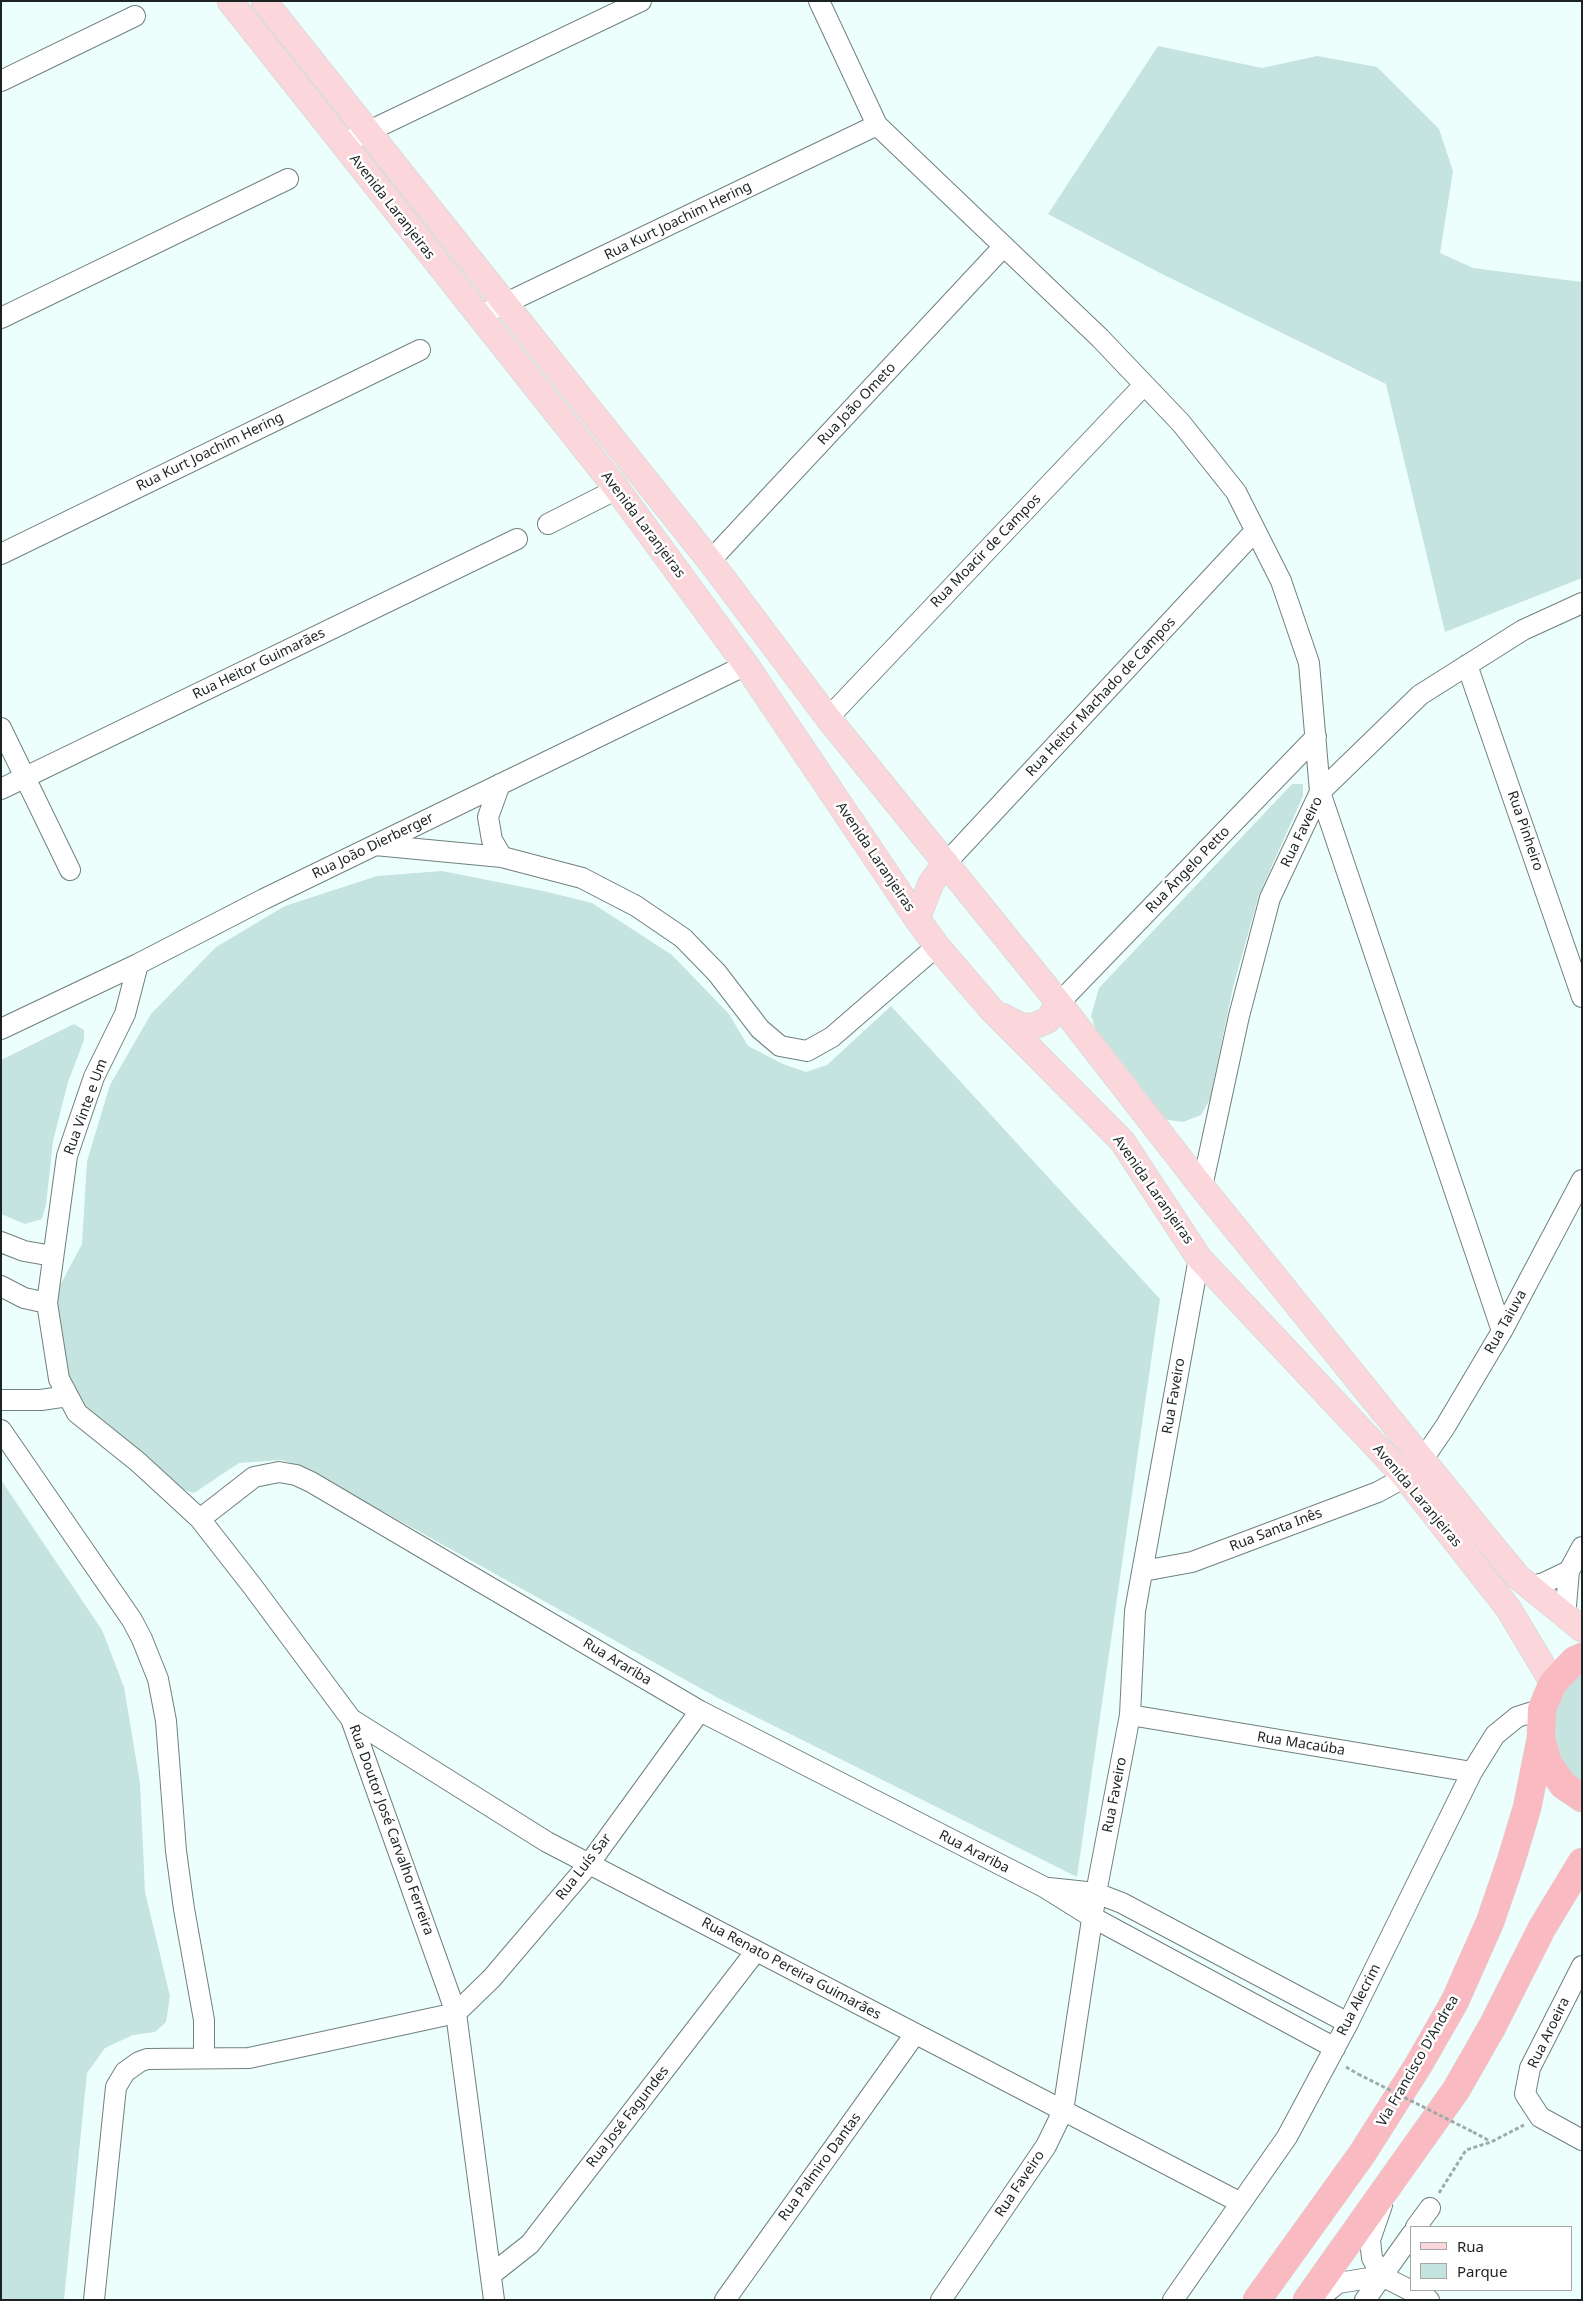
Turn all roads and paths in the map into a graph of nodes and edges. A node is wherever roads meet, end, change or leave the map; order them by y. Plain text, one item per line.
1 (230, 1) edge
2 (264, 1) edge
3 (641, 1) edge
4 (819, 1) edge
5 (135, 16) dead end
6 (1, 81) edge
7 (877, 125) junction
8 (367, 131) junction
9 (342, 144) junction
10 (288, 179) dead end
11 (1004, 246) junction
12 (504, 305) junction
13 (479, 316) junction
14 (1, 318) edge
15 (420, 350) dead end
16 (1144, 384) junction
17 (617, 489) junction
18 (548, 524) dead end
19 (1255, 532) junction
20 (517, 539) dead end
21 (1, 554) edge
22 (710, 561) junction
23 (1582, 603) edge
24 (746, 665) junction
25 (1467, 665) junction
26 (828, 718) junction
27 (1, 728) edge
28 (1316, 737) junction
29 (25, 778) junction
30 (500, 784) junction
31 (1, 789) edge
32 (1320, 792) junction
33 (375, 845) junction
34 (502, 857) junction
35 (946, 863) junction
36 (70, 870) dead end
37 (917, 919) junction
38 (937, 946) junction
39 (138, 964) junction
40 (1582, 997) edge
41 (1059, 1003) junction
42 (991, 1010) junction
43 (1, 1029) edge
44 (1582, 1180) edge
45 (1202, 1187) junction
46 (1, 1242) edge
47 (53, 1256) junction
48 (1199, 1258) junction
49 (1, 1286) edge
50 (47, 1303) junction
51 (1502, 1331) junction
52 (68, 1396) junction
53 (1, 1400) edge
54 (1, 1430) edge
55 (1423, 1459) junction
56 (1405, 1477) junction
57 (200, 1520) junction
58 (1582, 1547) edge
59 (1143, 1571) junction
60 (1569, 1571) junction
61 (1529, 1587) junction
62 (1574, 1623) edge
63 (1582, 1657) edge
64 (1553, 1683) junction
65 (1542, 1709) junction
66 (700, 1711) junction
67 (1130, 1715) junction
68 (351, 1719) junction
69 (1541, 1738) junction
70 (1472, 1772) junction
71 (1582, 1798) edge
72 (1582, 1862) edge
73 (589, 1864) junction
74 (1044, 1888) junction
75 (1096, 1893) junction
76 (1092, 1917) junction
77 (756, 1951) junction
78 (1582, 1966) edge
79 (456, 2013) junction
80 (1348, 2023) junction
81 (915, 2034) junction
82 (1334, 2048) junction
83 (204, 2058) junction
84 (1358, 2074) dead end
85 (1535, 2110) junction
86 (1063, 2111) junction
87 (1582, 2140) edge
88 (1491, 2142) junction
89 (1390, 2184) junction
90 (1240, 2203) junction
91 (1430, 2208) joint
92 (1417, 2226) edge
93 (1410, 2237) edge
94 (492, 2274) junction
95 (1382, 2276) junction
96 (1410, 2291) edge
97 (1411, 2291) edge
98 (94, 2300) edge
99 (494, 2300) edge
100 (725, 2300) edge
101 (941, 2300) edge
102 (1173, 2300) edge
103 (1258, 2300) edge
104 (1307, 2300) edge
105 (1317, 2300) edge
106 (1365, 2300) edge
107 (1428, 2300) edge

1 - 9 main road, Avenida Laranjeiras
2 - 8 main road, Avenida Laranjeiras
3 - 8 street
4 - 7 street
5 - 6 street
7 - 11 street
7 - 12 street, Rua Kurt Joachim Hering
8 - 9 street
8 - 12 main road, Avenida Laranjeiras
9 - 13 main road, Avenida Laranjeiras
10 - 14 street
11 - 16 street
11 - 22 street, Rua João Ometo
12 - 13 street, Rua Kurt Joachim Hering
12 - 22 main road, Avenida Laranjeiras
13 - 17 main road, Avenida Laranjeiras
15 - 21 street, Rua Kurt Joachim Hering
16 - 19 street
16 - 26 street, Rua Moacir de Campos
17 - 18 street
17 - 24 main road, Avenida Laranjeiras
19 - 28 street
19 - 35 street, Rua Heitor Machado de Campos
20 - 29 street, Rua Heitor Guimarães
22 - 26 main road, Avenida Laranjeiras
23 - 25 street, Rua Faveiro
24 - 30 street, Rua João Dierberger
24 - 37 main road, Avenida Laranjeiras
25 - 32 street, Rua Faveiro
25 - 40 street, Rua Pinheiro
26 - 35 main road, Avenida Laranjeiras
27 - 29 street
28 - 32 street
28 - 41 street, Rua Ângelo Petto
29 - 31 street, Rua Heitor Guimarães
29 - 36 street
30 - 33 street, Rua João Dierberger
30 - 34 street
32 - 45 street, Rua Faveiro
32 - 51 street
33 - 34 street
33 - 39 street, Rua João Dierberger
34 - 38 street
35 - 37 main road
35 - 41 main road, Avenida Laranjeiras
37 - 38 main road, Avenida Laranjeiras
38 - 42 main road, Avenida Laranjeiras
39 - 43 street, Rua João Dierberger
39 - 47 street, Rua Vinte e Um
41 - 42 main road
41 - 45 main road, Avenida Laranjeiras
42 - 48 main road, Avenida Laranjeiras
44 - 51 street, Rua Taiuva
45 - 55 main road, Avenida Laranjeiras
46 - 47 street
47 - 50 street, Rua Doutor José Carvalho Ferreira
48 - 56 main road, Avenida Laranjeiras
48 - 59 street, Rua Faveiro
49 - 50 street
50 - 52 street, Rua Doutor José Carvalho Ferreira
51 - 55 street, Rua Taiuva
52 - 53 street
52 - 57 street, Rua Doutor José Carvalho Ferreira
54 - 83 street
55 - 61 main road, Avenida Laranjeiras
56 - 59 street, Rua Santa Inês
56 - 64 main road, Avenida Laranjeiras
57 - 66 street, Rua Arariba
57 - 68 street, Rua Doutor José Carvalho Ferreira
58 - 60 street
59 - 67 street, Rua Faveiro
60 - 61 street
60 - 62 street
61 - 62 main road, Avenida Laranjeiras
63 - 64 highway
64 - 65 highway
65 - 69 highway
65 - 70 street, Rua Alecrim
66 - 73 street, Rua Luís Sar
66 - 74 street, Rua Arariba
67 - 70 street, Rua Macaúba
67 - 75 street, Rua Faveiro
68 - 73 street, Rua Renato Pereira Guimarães
68 - 79 street, Rua Doutor José Carvalho Ferreira
69 - 71 highway
69 - 103 highway, Via Francisco D'Andrea
70 - 80 street, Rua Alecrim
72 - 89 highway
73 - 77 street, Rua Renato Pereira Guimarães
73 - 79 street, Rua Luís Sar
74 - 75 street, Rua Arariba
74 - 76 street, Rua Arariba
75 - 76 street, Rua Faveiro
75 - 80 street, Rua Arariba
76 - 82 street, Rua Arariba
76 - 86 street, Rua Faveiro
77 - 81 street, Rua Renato Pereira Guimarães
77 - 94 street, Rua José Fagundes
78 - 85 street, Rua Aroeira
79 - 83 street
79 - 94 street, Rua Doutor José Carvalho Ferreira
80 - 82 street, Rua Alecrim
81 - 86 street, Rua Renato Pereira Guimarães
81 - 100 street, Rua Palmiro Dantas
82 - 90 street, Rua Alecrim
83 - 98 street
84 - 88 path, bridge
85 - 87 street
85 - 88 path
86 - 90 street, Rua Renato Pereira Guimarães
86 - 101 street, Rua Faveiro
88 - 91 path
89 - 95 street
89 - 104 highway
90 - 102 street, Rua Alecrim
91 - 92 street
93 - 95 street
94 - 99 street, Rua Doutor José Carvalho Ferreira
95 - 96 street
95 - 105 street
95 - 106 street
97 - 107 street

